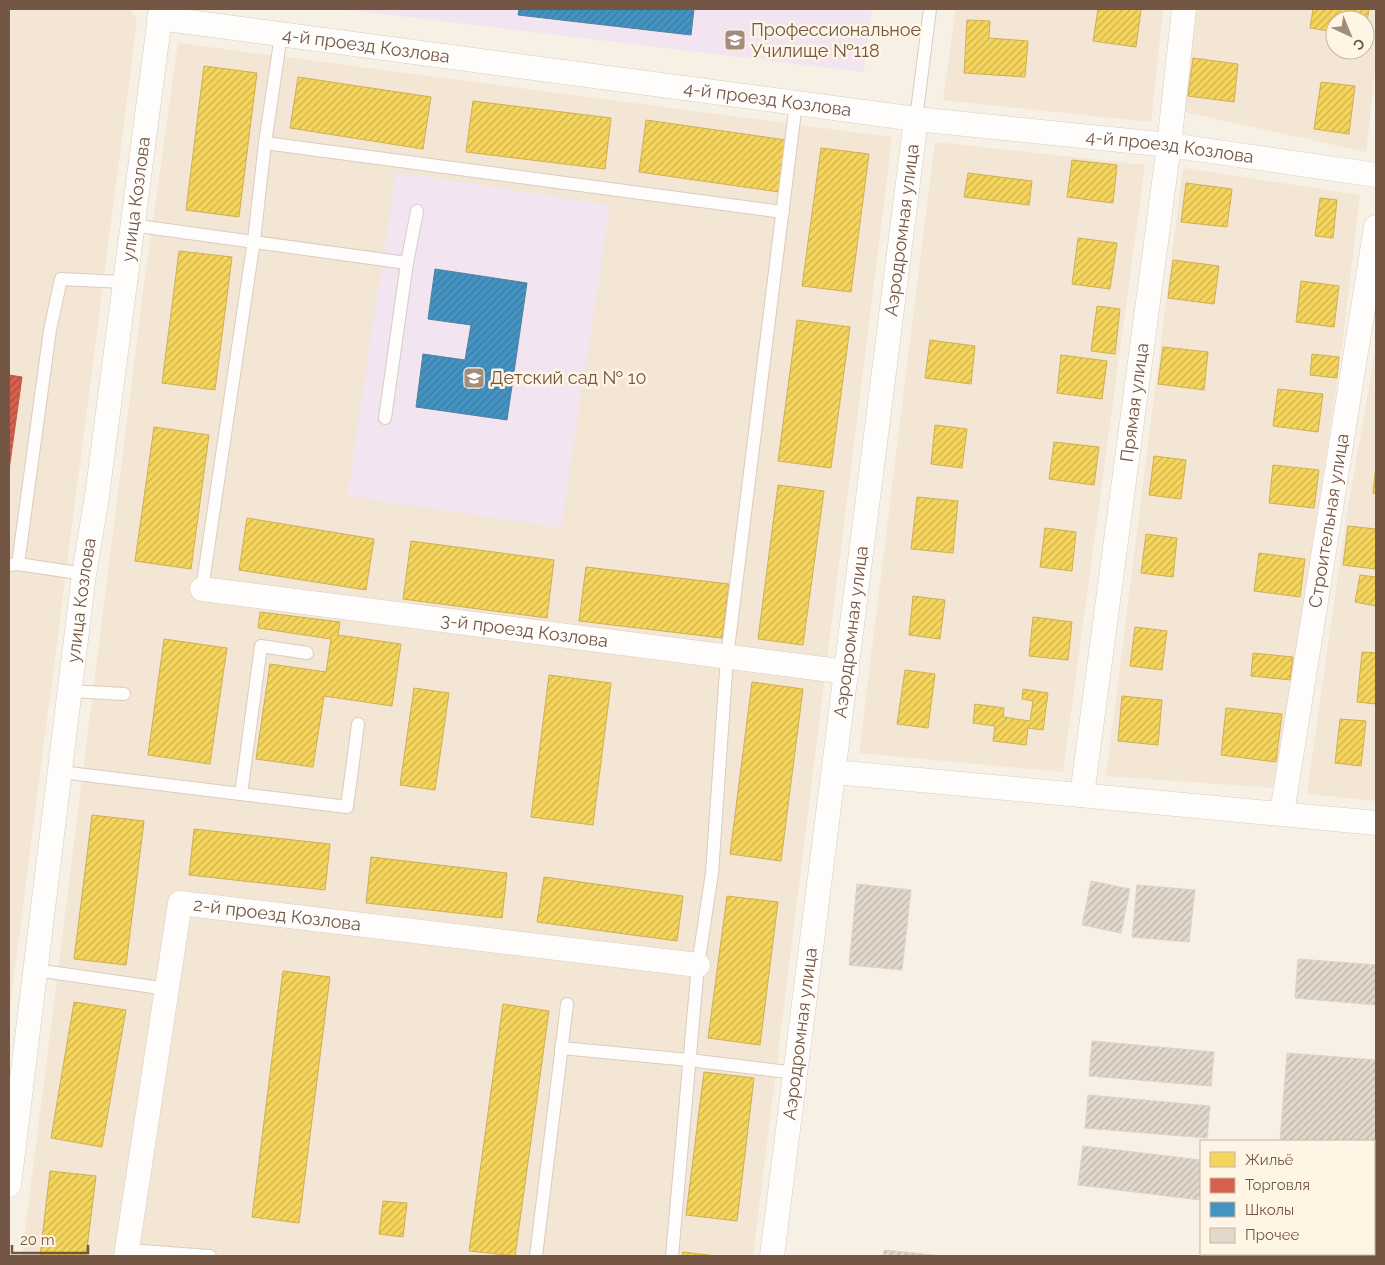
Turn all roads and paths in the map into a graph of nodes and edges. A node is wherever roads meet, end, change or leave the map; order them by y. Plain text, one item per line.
1 (930, 9) edge
2 (1184, 9) edge
3 (158, 12) edge
4 (281, 35) junction
5 (796, 103) junction
6 (916, 118) junction
7 (265, 143) junction
8 (1170, 145) junction
9 (1376, 175) edge
10 (417, 211) dead end
11 (783, 212) junction
12 (131, 225) junction
13 (1376, 227) edge
14 (254, 240) junction
15 (407, 263) junction
16 (123, 282) junction
17 (385, 418) dead end
18 (14, 565) edge
19 (84, 574) junction
20 (202, 590) joint
21 (307, 653) dead end
22 (728, 657) junction
23 (847, 672) junction
24 (70, 691) junction
25 (124, 694) dead end
26 (358, 724) dead end
27 (61, 772) junction
28 (835, 772) junction
29 (241, 794) junction
30 (1082, 795) junction
31 (1282, 814) junction
32 (1376, 823) edge
33 (698, 965) junction
34 (36, 970) junction
35 (167, 989) junction
36 (567, 1004) dead end
37 (561, 1048) junction
38 (17, 1055) edge
39 (689, 1060) junction
40 (796, 1073) junction
41 (9, 1184) edge
42 (127, 1253) edge
43 (210, 1256) edge
44 (536, 1256) edge
45 (672, 1256) edge
46 (772, 1256) edge

1 - 6 lane, Аэродромная улица
2 - 8 street, Прямая улица
3 - 4 street, 4-й проезд Козлова
3 - 12 street, улица Козлова
4 - 5 street, 4-й проезд Козлова
4 - 7 lane
5 - 6 street, 4-й проезд Козлова
5 - 11 lane
6 - 8 street, 4-й проезд Козлова
6 - 23 street, Аэродромная улица
7 - 11 lane
7 - 14 lane
8 - 9 street, 4-й проезд Козлова
8 - 30 street, Прямая улица
10 - 15 lane
11 - 22 lane
12 - 14 lane
12 - 16 street, улица Козлова
13 - 31 street, Строительная улица
14 - 15 lane
14 - 20 lane
15 - 17 lane
16 - 18 lane
16 - 19 street, улица Козлова
18 - 19 lane
19 - 24 street, улица Козлова
20 - 22 street, 3-й проезд Козлова
21 - 29 lane
22 - 23 street, 3-й проезд Козлова
22 - 33 lane
23 - 28 street, Аэродромная улица
24 - 25 lane
24 - 27 street, улица Козлова
26 - 29 lane
27 - 29 lane
27 - 34 street, улица Козлова
28 - 30 street
28 - 40 street, Аэродромная улица
30 - 31 street
31 - 32 street
33 - 35 street, 2-й проезд Козлова
33 - 39 lane
34 - 35 lane
34 - 38 street, улица Козлова
35 - 42 street, 2-й проезд Козлова
36 - 37 lane
37 - 39 lane
37 - 44 lane
38 - 41 street, улица Козлова
39 - 40 lane
39 - 45 lane
40 - 46 street, Аэродромная улица
42 - 43 lane

